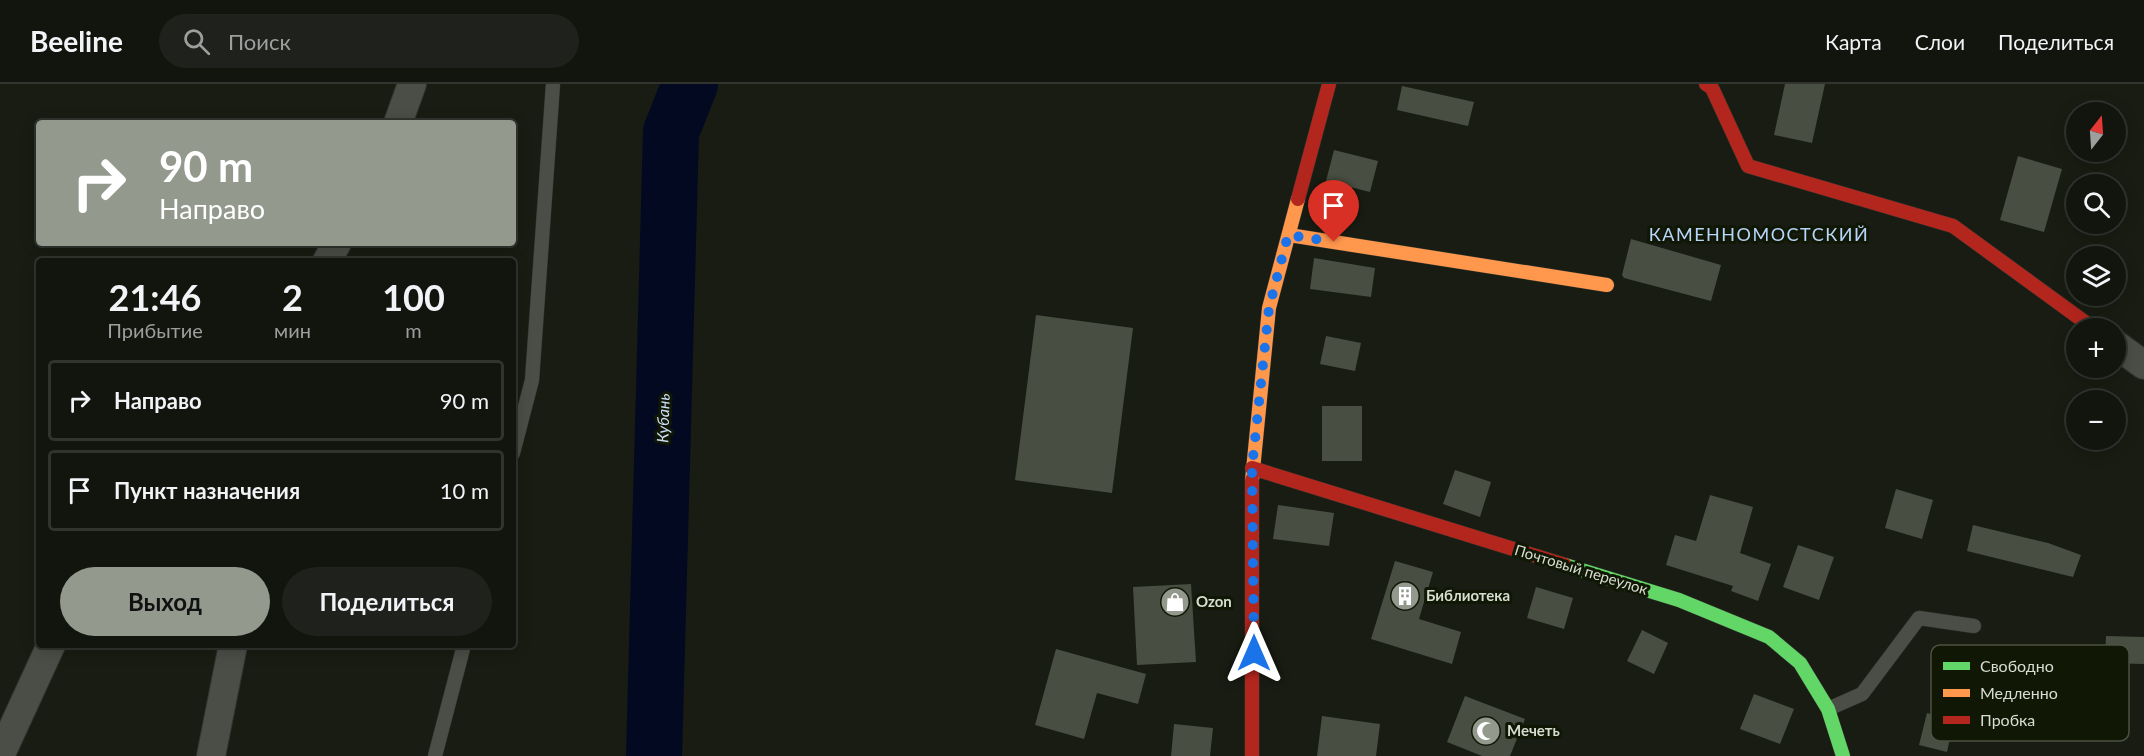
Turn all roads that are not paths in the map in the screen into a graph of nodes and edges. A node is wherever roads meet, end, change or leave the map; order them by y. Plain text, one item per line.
1 (412, 84) edge
2 (553, 84) edge
3 (1322, 84) edge
4 (1329, 84) edge
5 (1706, 84) edge
6 (1322, 108) junction
7 (399, 120) edge
8 (1288, 235) junction
9 (1607, 285) dead end
10 (2079, 318) edge
11 (2126, 352) edge
12 (2144, 365) edge
13 (516, 441) edge
14 (1252, 468) junction
15 (1974, 626) dead end
16 (50, 648) edge
17 (232, 648) edge
18 (463, 648) edge
19 (1828, 709) junction
20 (0, 756) edge
21 (211, 756) edge
22 (435, 756) edge
23 (1252, 756) edge
24 (1843, 756) edge

1 - 7 street
2 - 13 lane
3 - 6 street
4 - 6 street
5 - 10 street
6 - 8 street
8 - 9 street
8 - 14 street
11 - 12 street
14 - 19 street, Почтовый переулок
14 - 23 street
15 - 19 lane
16 - 20 street
17 - 21 street
18 - 22 lane
19 - 24 street, Почтовый переулок

